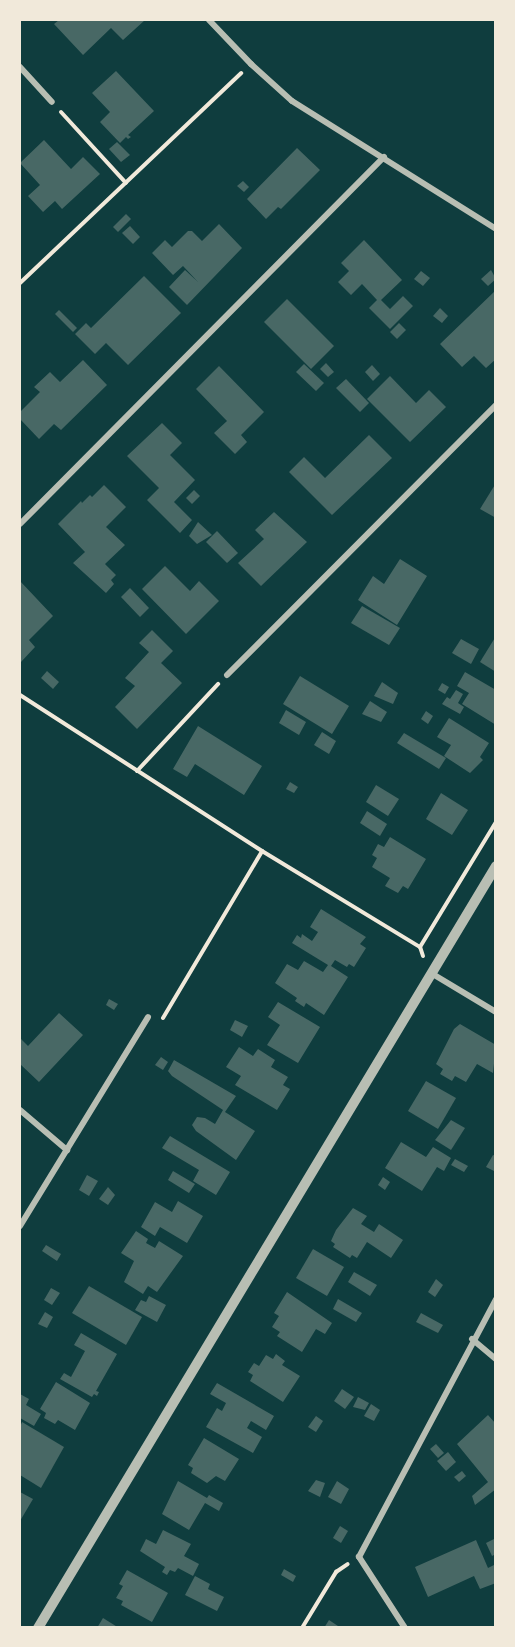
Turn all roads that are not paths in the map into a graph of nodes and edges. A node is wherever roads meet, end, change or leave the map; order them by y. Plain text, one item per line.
1 (209, 20) edge
2 (20, 67) edge
3 (52, 102) road end
4 (384, 157) junction
5 (495, 229) edge
6 (495, 405) edge
7 (20, 524) edge
8 (227, 675) road end
9 (495, 866) edge
10 (431, 972) junction
11 (495, 1012) edge
12 (148, 1017) road end
13 (20, 1110) edge
14 (67, 1150) junction
15 (20, 1226) edge
16 (495, 1299) edge
17 (472, 1339) junction
18 (495, 1359) edge
19 (39, 1628) edge
20 (405, 1628) edge

1 - 4 street
2 - 3 street
4 - 5 street
4 - 7 street
6 - 8 street
9 - 10 street
10 - 11 street
10 - 19 street
12 - 14 street
13 - 14 street
14 - 15 street
16 - 17 street
17 - 18 street
17 - 20 street

